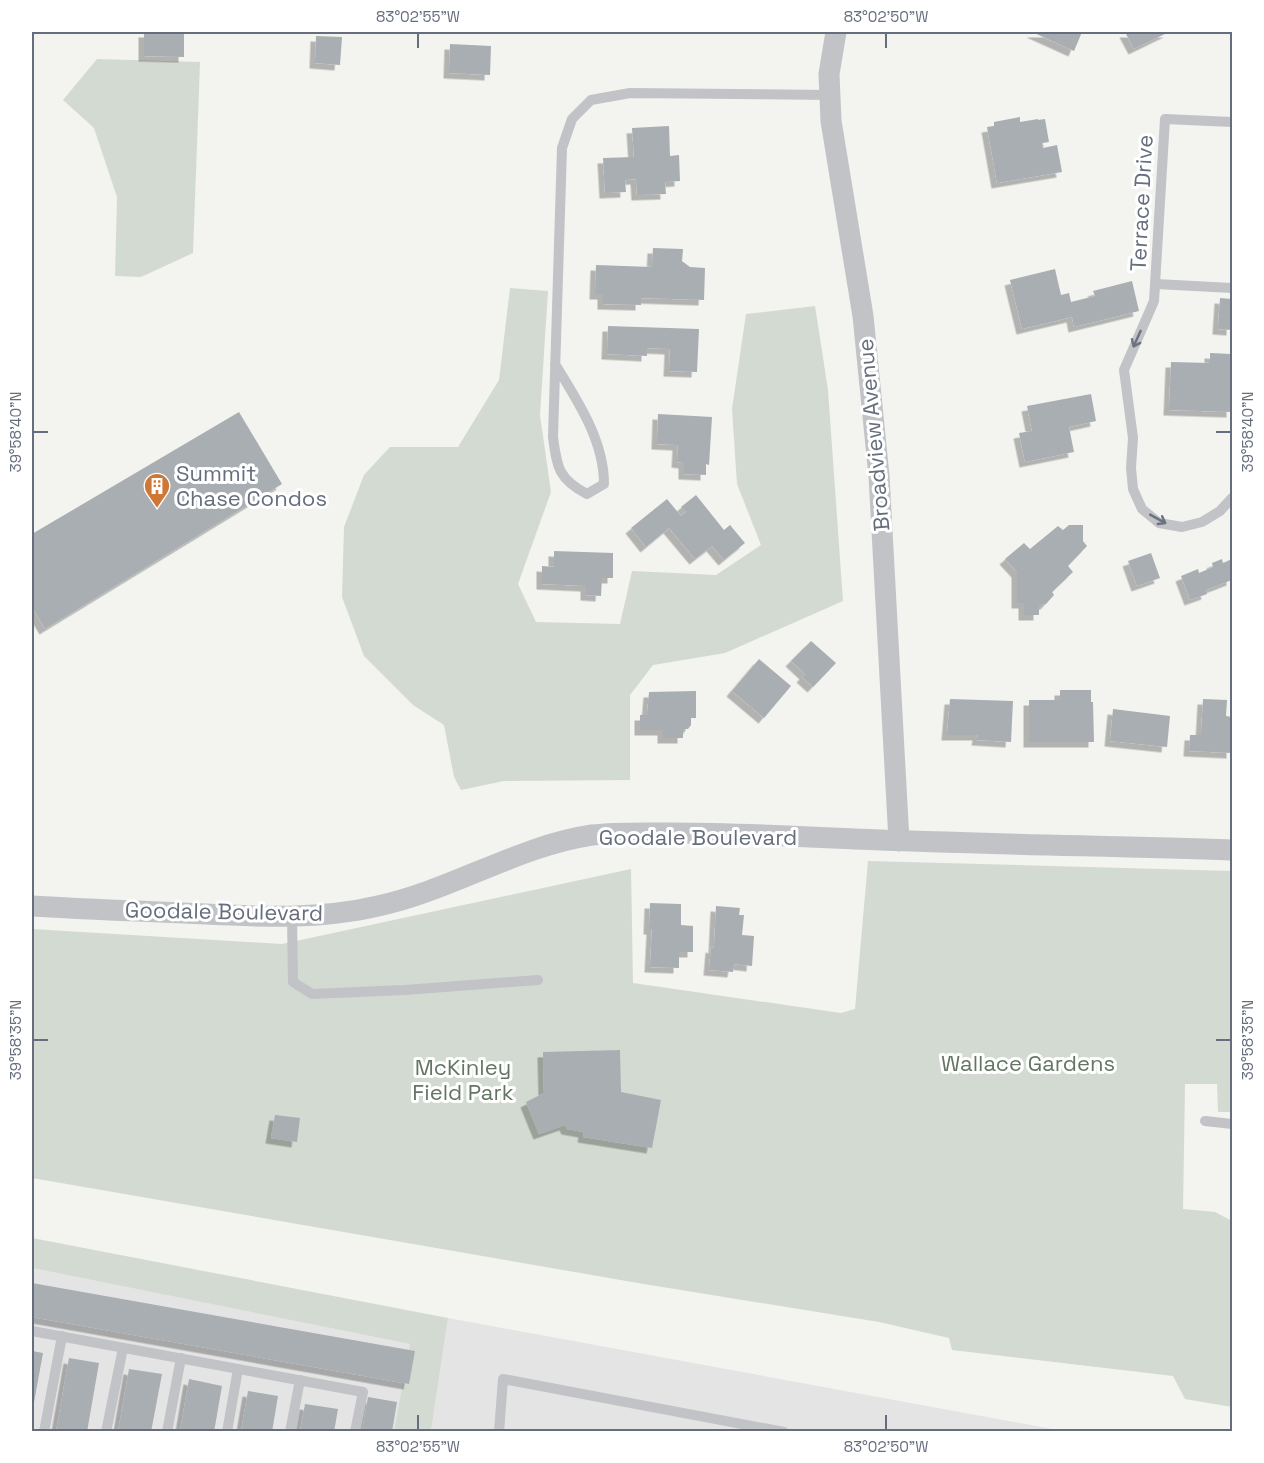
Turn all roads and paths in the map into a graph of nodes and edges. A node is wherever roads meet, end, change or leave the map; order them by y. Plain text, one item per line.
1 (836, 32) edge
2 (831, 95) junction
3 (1233, 122) edge
4 (1156, 284) junction
5 (1233, 288) edge
6 (555, 363) junction
7 (1233, 498) edge
8 (899, 841) junction
9 (1233, 850) edge
10 (32, 906) edge
11 (291, 916) junction
12 (538, 980) dead end
13 (1205, 1121) dead end
14 (1233, 1124) edge
15 (32, 1330) edge
16 (62, 1336) junction
17 (123, 1347) junction
18 (181, 1358) junction
19 (238, 1369) junction
20 (300, 1380) junction
21 (44, 1431) edge
22 (106, 1431) edge
23 (167, 1431) edge
24 (226, 1431) edge
25 (290, 1431) edge
26 (355, 1431) edge
27 (499, 1431) edge
28 (784, 1431) edge

1 - 2 street, Broadview Avenue
2 - 6 lane
2 - 8 street, Broadview Avenue
3 - 4 lane, Terrace Drive
4 - 5 lane, Terrace Drive
4 -> 7 lane, Terrace Drive
6 - 6 lane
8 - 9 street, Goodale Boulevard
8 - 11 street, Goodale Boulevard
10 - 11 street, Goodale Boulevard
11 - 12 lane
13 - 14 lane
15 - 16 lane
16 - 17 lane
16 - 21 lane
17 - 18 lane
17 - 22 lane
18 - 19 lane
18 - 23 lane
19 - 20 lane
19 - 24 lane
20 - 25 lane
20 - 26 lane
27 - 28 lane

